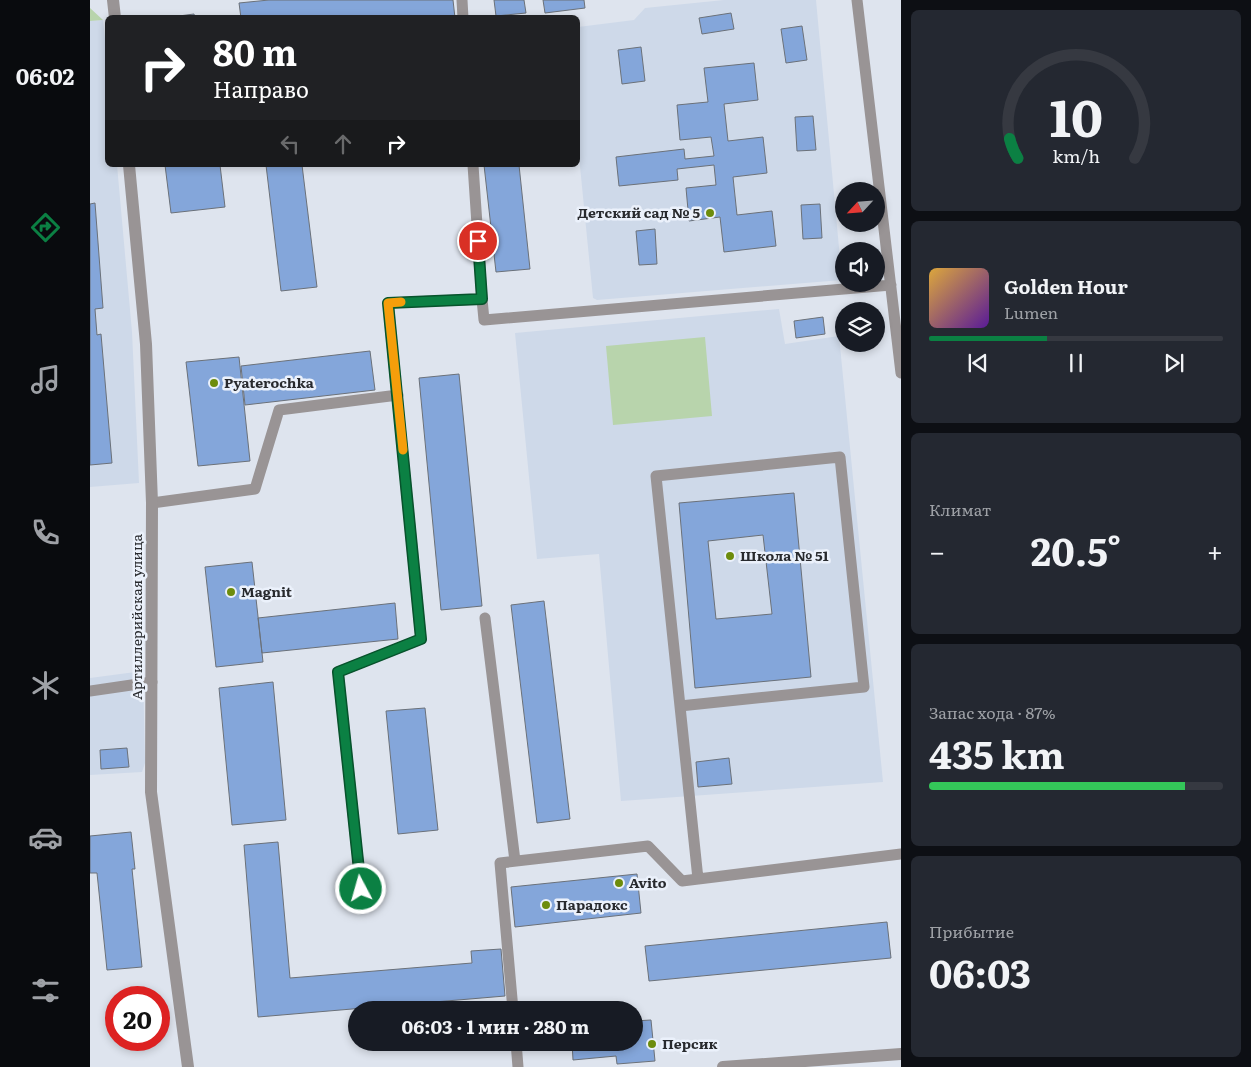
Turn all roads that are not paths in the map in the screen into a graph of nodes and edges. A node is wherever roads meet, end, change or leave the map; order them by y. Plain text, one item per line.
1 (113, 0) edge
2 (462, 0) edge
3 (857, 0) edge
4 (115, 15) edge
5 (463, 15) edge
6 (129, 167) edge
7 (473, 167) edge
8 (891, 286) junction
9 (482, 299) junction
10 (901, 373) edge
11 (398, 395) junction
12 (152, 503) junction
13 (486, 618) dead end
14 (152, 682) junction
15 (90, 691) edge
16 (680, 706) junction
17 (901, 854) edge
18 (515, 861) junction
19 (698, 879) junction
20 (361, 889) dead end
21 (512, 1001) edge
22 (517, 1051) edge
23 (901, 1054) edge
24 (188, 1067) edge
25 (518, 1067) edge
26 (723, 1067) edge

1 - 4 street
2 - 5 lane
3 - 8 lane
6 - 12 street, Артиллерийская улица
7 - 9 lane
8 - 9 lane
8 - 10 lane
9 - 11 lane
11 - 12 lane
11 - 20 lane
12 - 14 street, Артиллерийская улица
13 - 18 lane
14 - 15 lane
14 - 24 street, Артиллерийская улица
16 - 16 lane
16 - 19 lane
17 - 19 lane
18 - 19 lane
18 - 21 lane
22 - 25 lane
23 - 26 street

